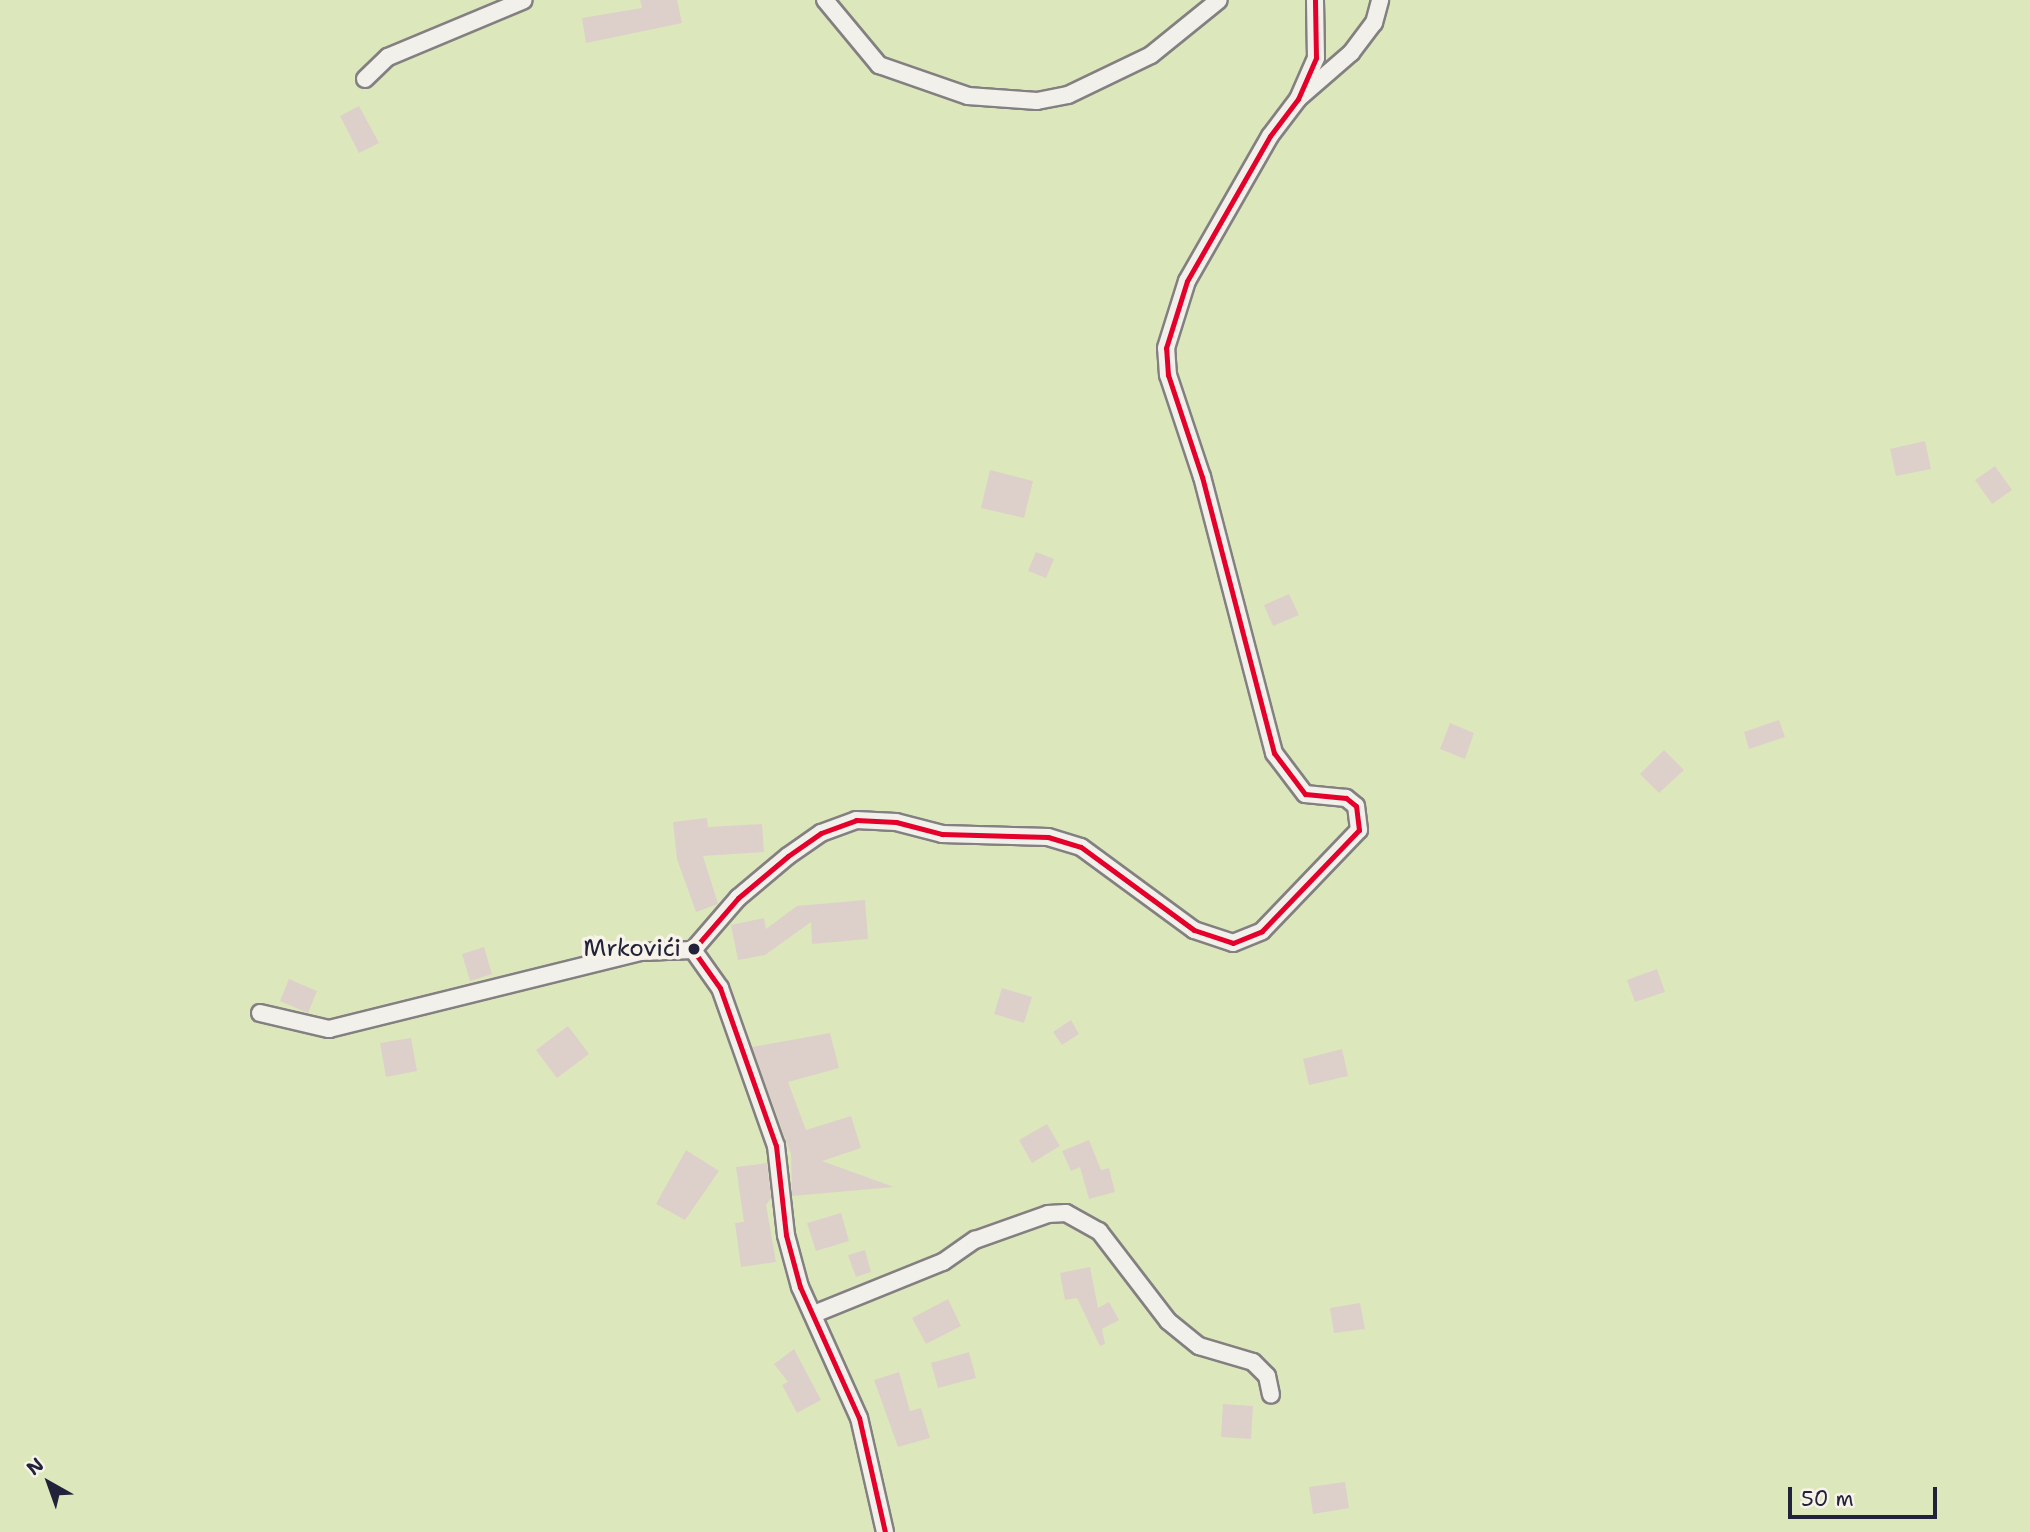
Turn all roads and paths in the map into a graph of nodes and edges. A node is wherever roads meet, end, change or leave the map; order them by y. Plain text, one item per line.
1 (524, 0) edge
2 (825, 0) edge
3 (1219, 0) edge
4 (1315, 0) edge
5 (1380, 0) edge
6 (365, 79) dead end
7 (1298, 99) junction
8 (693, 950) junction
9 (260, 1013) dead end
10 (814, 1314) junction
11 (1271, 1395) dead end
12 (885, 1532) edge

1 - 6 street
2 - 3 street
4 - 7 street
5 - 7 street
7 - 8 street
8 - 9 street
8 - 10 street
10 - 11 street
10 - 12 street

